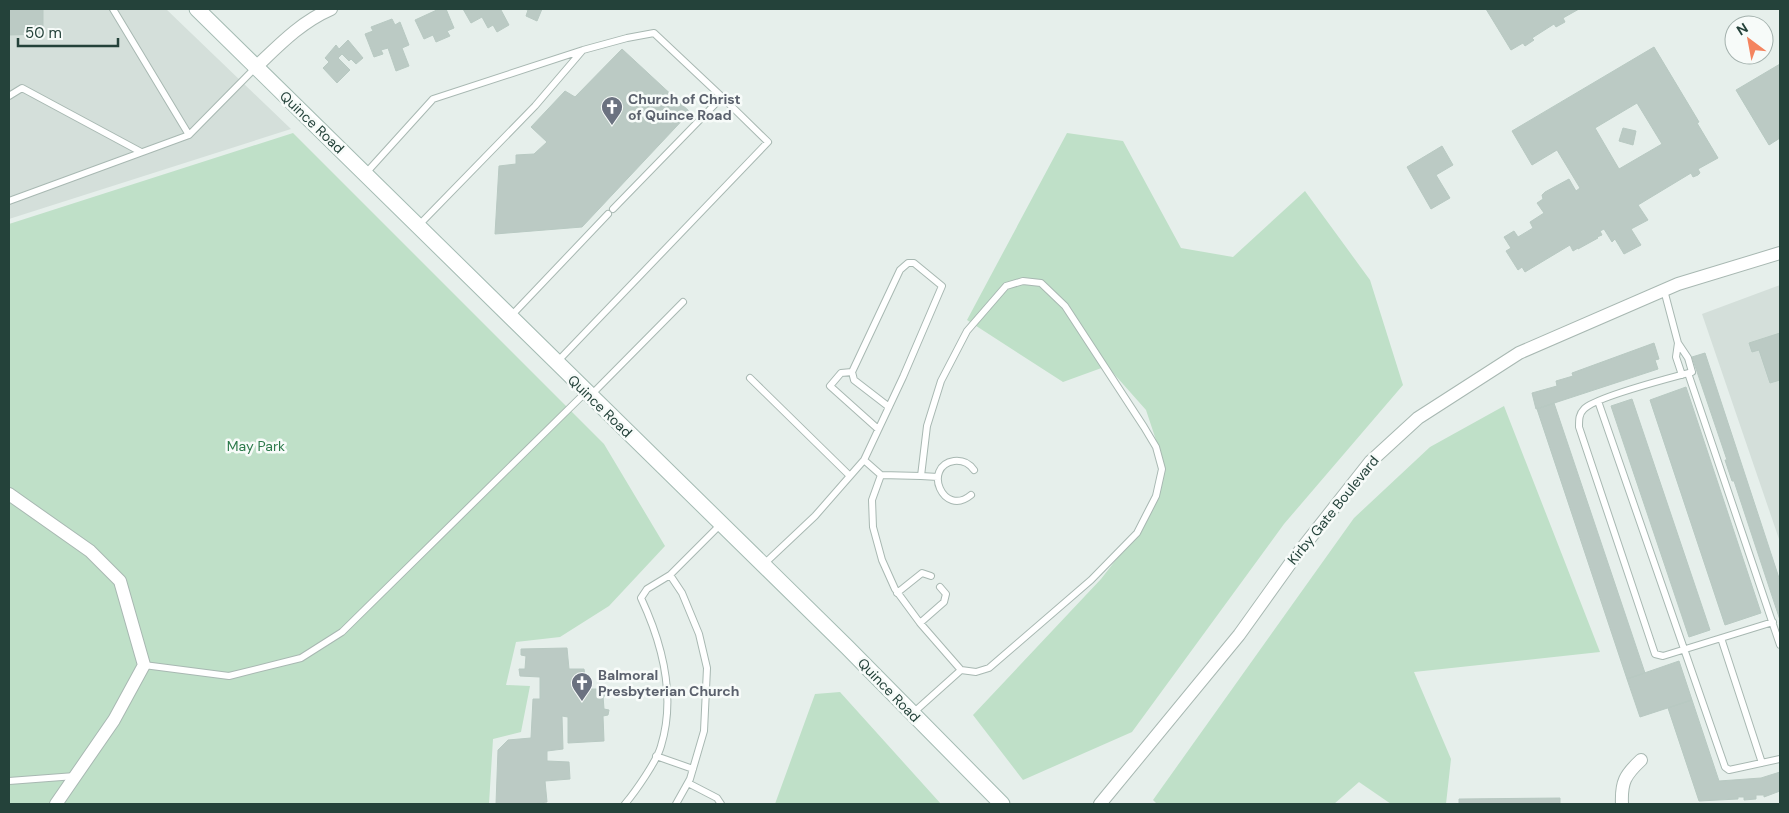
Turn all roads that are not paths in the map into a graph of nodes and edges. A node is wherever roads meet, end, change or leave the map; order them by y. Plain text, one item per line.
1 (113, 9) edge
2 (197, 9) edge
3 (331, 9) edge
4 (583, 50) junction
5 (256, 67) junction
6 (9, 96) edge
7 (722, 97) junction
8 (190, 135) junction
9 (141, 152) junction
10 (365, 174) junction
11 (9, 201) edge
12 (418, 226) junction
13 (1780, 253) edge
14 (1664, 290) junction
15 (683, 302) dead end
16 (510, 317) junction
17 (1678, 342) junction
18 (557, 363) junction
19 (852, 372) junction
20 (1687, 373) junction
21 (750, 378) dead end
22 (588, 394) junction
23 (1598, 401) junction
24 (889, 407) junction
25 (878, 430) junction
26 (864, 460) junction
27 (974, 470) dead end
28 (881, 474) junction
29 (850, 476) junction
30 (920, 476) junction
31 (938, 477) junction
32 (971, 495) dead end
33 (10, 498) edge
34 (721, 524) junction
35 (763, 565) junction
36 (670, 575) junction
37 (931, 576) dead end
38 (940, 587) dead end
39 (897, 593) junction
40 (1773, 622) junction
41 (920, 623) junction
42 (1721, 638) junction
43 (1780, 645) edge
44 (1684, 650) junction
45 (144, 665) junction
46 (961, 670) junction
47 (912, 714) junction
48 (656, 756) junction
49 (1780, 758) edge
50 (1641, 760) dead end
51 (1762, 763) junction
52 (693, 770) junction
53 (76, 776) junction
54 (9, 782) edge
55 (688, 783) junction
56 (56, 804) edge
57 (625, 804) edge
58 (676, 804) edge
59 (721, 804) edge
60 (1002, 804) edge
61 (1100, 804) edge
62 (1622, 804) edge

1 - 8 lane
2 - 5 main road, Quince Road
3 - 5 street
4 - 7 lane
4 - 10 lane
4 - 12 lane
5 - 8 lane
5 - 10 main road, Quince Road
6 - 9 lane
7 - 16 lane
7 - 18 lane
8 - 9 lane
9 - 11 lane
10 - 12 main road, Quince Road
12 - 16 main road, Quince Road
13 - 14 street, Kirby Gate Boulevard
14 - 17 lane
14 - 61 street, Kirby Gate Boulevard
15 - 22 lane
16 - 18 main road, Quince Road
17 - 20 lane
17 - 20 lane
18 - 22 main road, Quince Road
19 - 24 lane
19 - 24 lane
19 - 25 lane
20 - 23 lane
20 - 40 lane
21 - 29 lane
22 - 34 main road, Quince Road
22 - 45 lane
23 - 44 lane
23 - 44 lane
24 - 25 lane
25 - 26 lane
26 - 28 lane
26 - 29 lane
27 - 31 lane
28 - 30 lane
28 - 39 lane
29 - 35 lane
30 - 31 lane
30 - 46 lane
31 - 32 lane
33 - 45 street
34 - 35 main road, Quince Road
34 - 36 lane
35 - 47 main road, Quince Road
36 - 48 lane
36 - 52 lane
37 - 39 lane
38 - 41 lane
39 - 41 lane
40 - 42 lane
40 - 43 lane
41 - 46 lane
42 - 44 lane
42 - 51 lane
44 - 51 lane
45 - 53 street
46 - 47 lane
47 - 60 main road, Quince Road
48 - 52 lane
48 - 57 lane
49 - 51 lane
50 - 62 street
52 - 55 lane
53 - 54 lane
53 - 56 street
55 - 58 lane
55 - 59 lane

